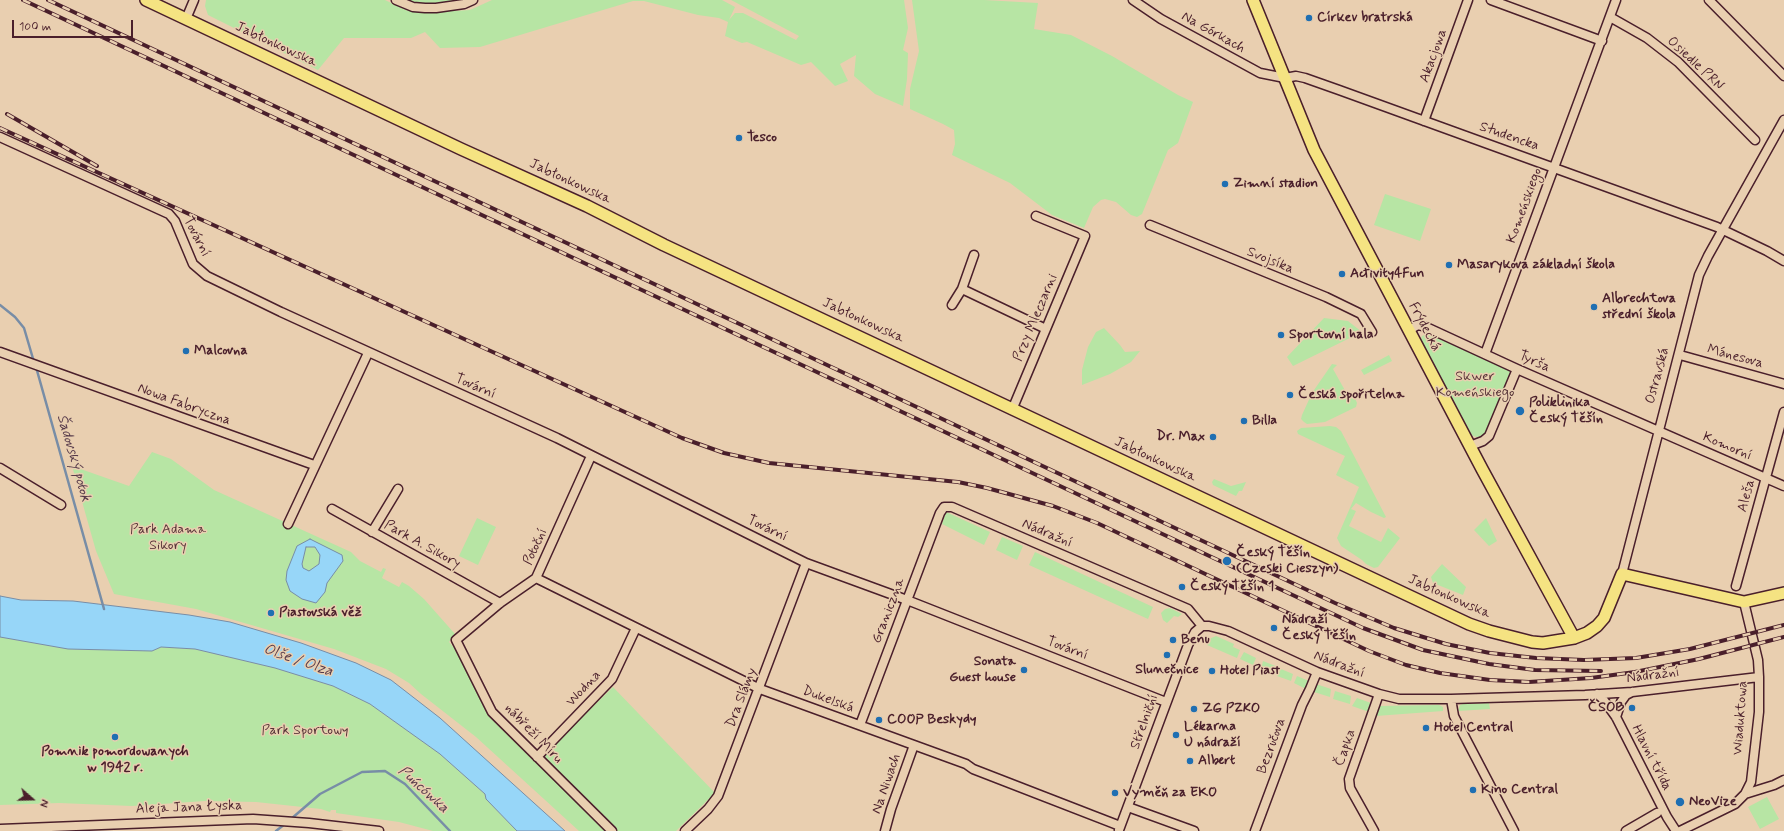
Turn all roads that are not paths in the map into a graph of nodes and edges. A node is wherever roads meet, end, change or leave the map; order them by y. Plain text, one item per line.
1 (146, 0) edge
2 (194, 0) edge
3 (396, 0) edge
4 (473, 0) edge
5 (1133, 0) edge
6 (1253, 0) edge
7 (1468, 0) edge
8 (1491, 0) edge
9 (1616, 0) edge
10 (1709, 0) edge
11 (1610, 18) junction
12 (186, 19) junction
13 (1602, 41) junction
14 (1784, 76) edge
15 (1285, 78) junction
16 (1784, 120) edge
17 (1424, 121) junction
18 (0, 137) edge
19 (1755, 140) dead end
20 (1554, 167) junction
21 (1036, 216) dead end
22 (1150, 225) dead end
23 (1723, 230) junction
24 (974, 255) dead end
25 (1784, 261) edge
26 (962, 289) junction
27 (952, 305) dead end
28 (1046, 329) junction
29 (1409, 330) junction
30 (1372, 332) dead end
31 (0, 352) edge
32 (368, 353) junction
33 (1485, 354) junction
34 (1680, 355) junction
35 (1517, 369) junction
36 (1784, 384) edge
37 (1012, 410) junction
38 (1784, 412) edge
39 (1659, 432) junction
40 (1470, 446) junction
41 (591, 456) junction
42 (314, 466) junction
43 (0, 468) edge
44 (1766, 478) junction
45 (1784, 486) edge
46 (398, 489) dead end
47 (61, 505) dead end
48 (944, 507) joint
49 (332, 509) dead end
50 (288, 524) dead end
51 (372, 532) junction
52 (806, 563) junction
53 (1622, 574) junction
54 (536, 578) junction
55 (1736, 586) dead end
56 (1784, 593) edge
57 (907, 600) junction
58 (1744, 602) junction
59 (500, 603) junction
60 (1202, 626) junction
61 (636, 628) junction
62 (1574, 638) junction
63 (456, 640) joint
64 (1317, 672) junction
65 (1759, 677) junction
66 (760, 689) junction
67 (1632, 692) junction
68 (1379, 694) junction
69 (1597, 694) junction
70 (1451, 699) junction
71 (1166, 702) junction
72 (1616, 717) junction
73 (860, 725) junction
74 (914, 745) junction
75 (537, 757) junction
76 (1784, 780) edge
77 (1745, 794) junction
78 (1128, 807) junction
79 (1657, 813) dead end
80 (0, 829) edge
81 (1120, 829) edge
82 (379, 831) edge
83 (612, 831) edge
84 (685, 831) edge
85 (885, 831) edge
86 (1194, 831) edge
87 (1255, 831) edge
88 (1374, 831) edge
89 (1514, 831) edge
90 (1626, 831) edge
91 (1676, 831) edge
92 (1680, 831) edge

1 - 12 main road, Jabłonkowska
2 - 12 street
3 - 4 street
5 - 15 street, Na Górkach
6 - 15 main road, Frýdecká
7 - 17 street, Akacjowa
8 - 13 street
9 - 11 street, Komeńskiego
10 - 14 street
11 - 13 street, Komeńskiego
11 - 19 street, Osiedle PRN
12 - 37 main road, Jabłonkowska
13 - 20 street, Komeńskiego
15 - 17 street, Studencka
15 - 29 main road, Frýdecká
16 - 23 street, Ostravská
17 - 20 street, Studencka
18 - 32 street, Tovární
20 - 23 street, Studencka
20 - 33 street, Komeńskiego
21 - 28 street, Przy Mleczarni
22 - 30 street, Svojsíka
23 - 25 street, Studencka
23 - 34 street, Ostravská
24 - 26 street
26 - 27 street
26 - 28 street
28 - 37 street, Przy Mleczarni
29 - 33 street, Tyrša
29 - 40 main road, Frýdecká
31 - 42 street, Nowa Fabryczna
32 - 41 street, Tovární
32 - 42 street
33 - 35 street, Tyrša
34 - 36 street, Mánesova
34 - 39 street, Ostravská
35 - 39 street, Tyrša
35 - 40 street
37 - 62 main road, Jabłonkowska
38 - 44 street, Aleša
39 - 44 street, Komorní
39 - 53 street, Ostravská
40 - 62 main road, Frýdecká
41 - 52 street, Tovární
41 - 54 street, Potoční
42 - 50 street
43 - 47 street
44 - 45 street, Komorní
44 - 55 street, Aleša
46 - 51 street
48 - 57 street, Graniczna
48 - 60 street, Nádražní
49 - 51 street, Park A. Sikory
51 - 59 street, Park A. Sikory
52 - 57 street, Tovární
52 - 66 street, Dra Slámy
53 - 58 main road
53 - 62 main road, Ostravská
54 - 59 street, Potoční
54 - 61 street, Dukelská
56 - 58 main road
57 - 71 street, Tovární
57 - 73 street, Graniczna
58 - 65 street, Wiaduktowa
59 - 63 street, Potoční
60 - 64 street, Nádražní
60 - 71 street, Střelniční
61 - 66 street, Dukelská
61 - 75 street, Wodna
63 - 75 street, nábřeží Míru
64 - 68 street, Nádražní
64 - 87 street, Bezručova
65 - 67 street, Nádražní
65 - 77 street, Wiaduktowa
66 - 73 street, Dukelská
66 - 84 street, Dra Slámy
67 - 69 street, Nádražní
67 - 72 street, Hlavní třída
68 - 70 street, Nádražní
68 - 88 street, Čapka
69 - 70 street, Nádražní
69 - 72 street, Hlavní třída
70 - 89 street
71 - 78 street, Střelniční
72 - 91 street, Hlavní třída
73 - 74 street, Dukelská
74 - 81 street, Dukelská
74 - 85 street, Na Niwach
75 - 83 street, nábřeží Míru
76 - 77 street
77 - 92 street
78 - 81 street, Střelniční
78 - 86 street
79 - 90 street
80 - 82 street, Aleja Jana Łyska

